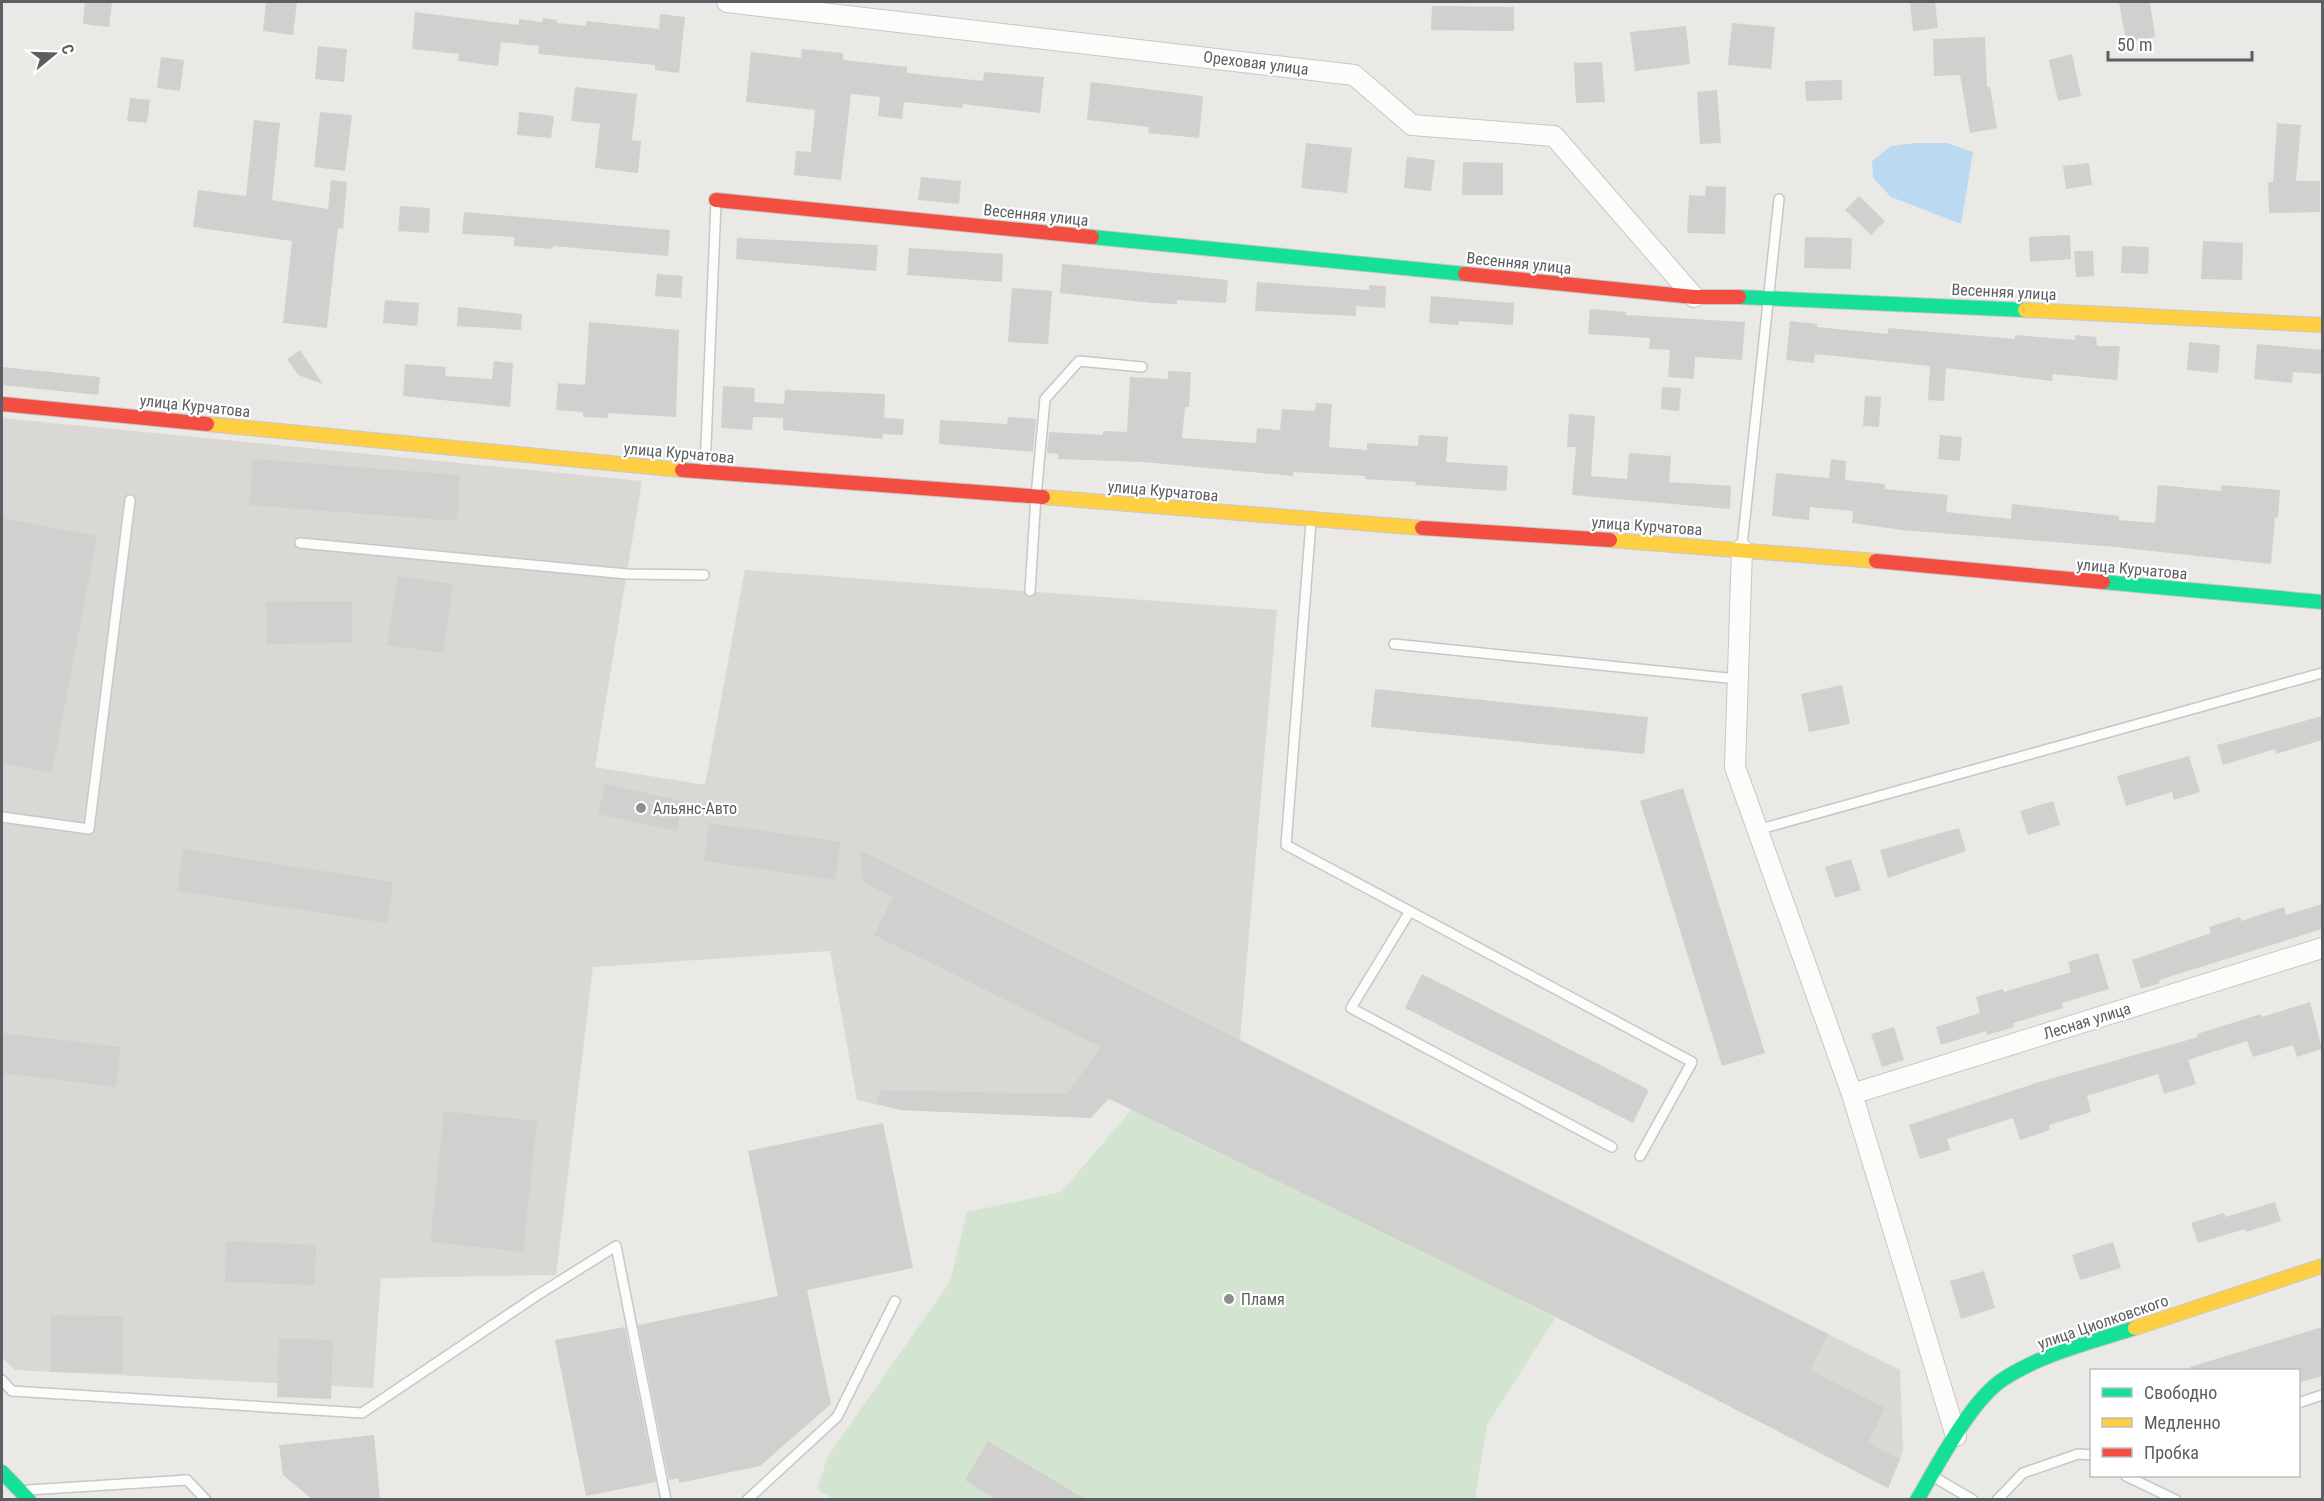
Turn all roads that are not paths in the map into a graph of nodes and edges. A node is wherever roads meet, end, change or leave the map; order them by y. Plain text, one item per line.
1 (727, 2) edge
2 (1779, 199) dead end
3 (716, 200) joint
4 (1694, 297) junction
5 (1767, 297) junction
6 (2322, 325) edge
7 (1142, 368) dead end
8 (2, 404) edge
9 (705, 472) junction
10 (1036, 496) junction
11 (130, 500) dead end
12 (1311, 521) junction
13 (300, 543) dead end
14 (1742, 549) junction
15 (704, 575) dead end
16 (1030, 591) dead end
17 (2322, 602) edge
18 (1394, 644) dead end
19 (2322, 673) edge
20 (1737, 679) junction
21 (2, 817) edge
22 (1757, 830) junction
23 (1410, 911) junction
24 (2322, 948) edge
25 (1852, 1094) junction
26 (1612, 1147) dead end
27 (1640, 1156) dead end
28 (2322, 1266) edge
29 (895, 1301) dead end
30 (2, 1380) edge
31 (2322, 1395) edge
32 (2300, 1401) edge
33 (1956, 1436) junction
34 (2090, 1455) edge
35 (2, 1472) edge
36 (1932, 1476) junction
37 (2128, 1477) edge
38 (25, 1495) edge
39 (206, 1500) edge
40 (666, 1500) edge
41 (747, 1500) edge
42 (1917, 1500) edge
43 (1973, 1500) edge
44 (1997, 1500) edge
45 (2176, 1500) edge

1 - 4 street, Ореховая улица
2 - 5 lane
3 - 4 street, Весенняя улица
3 - 9 lane
4 - 5 street, Весенняя улица
5 - 6 street, Весенняя улица
5 - 14 lane
7 - 10 lane
8 - 9 street, улица Курчатова
9 - 10 street, улица Курчатова
10 - 12 street, улица Курчатова
10 - 16 lane
11 - 21 lane
12 - 14 street, улица Курчатова
12 - 23 lane
13 - 15 lane
14 - 17 street, улица Курчатова
14 - 20 street
18 - 20 lane
19 - 22 lane
20 - 22 street
22 - 25 street
23 - 26 lane
23 - 27 lane
24 - 25 street, Лесная улица
25 - 33 street
28 - 33 street, улица Циолковского
29 - 41 lane
30 - 40 lane
31 - 32 lane
33 - 36 street, улица Циолковского
34 - 44 lane
35 - 38 street
36 - 42 street, улица Циолковского
36 - 43 lane
37 - 45 lane
38 - 39 lane

